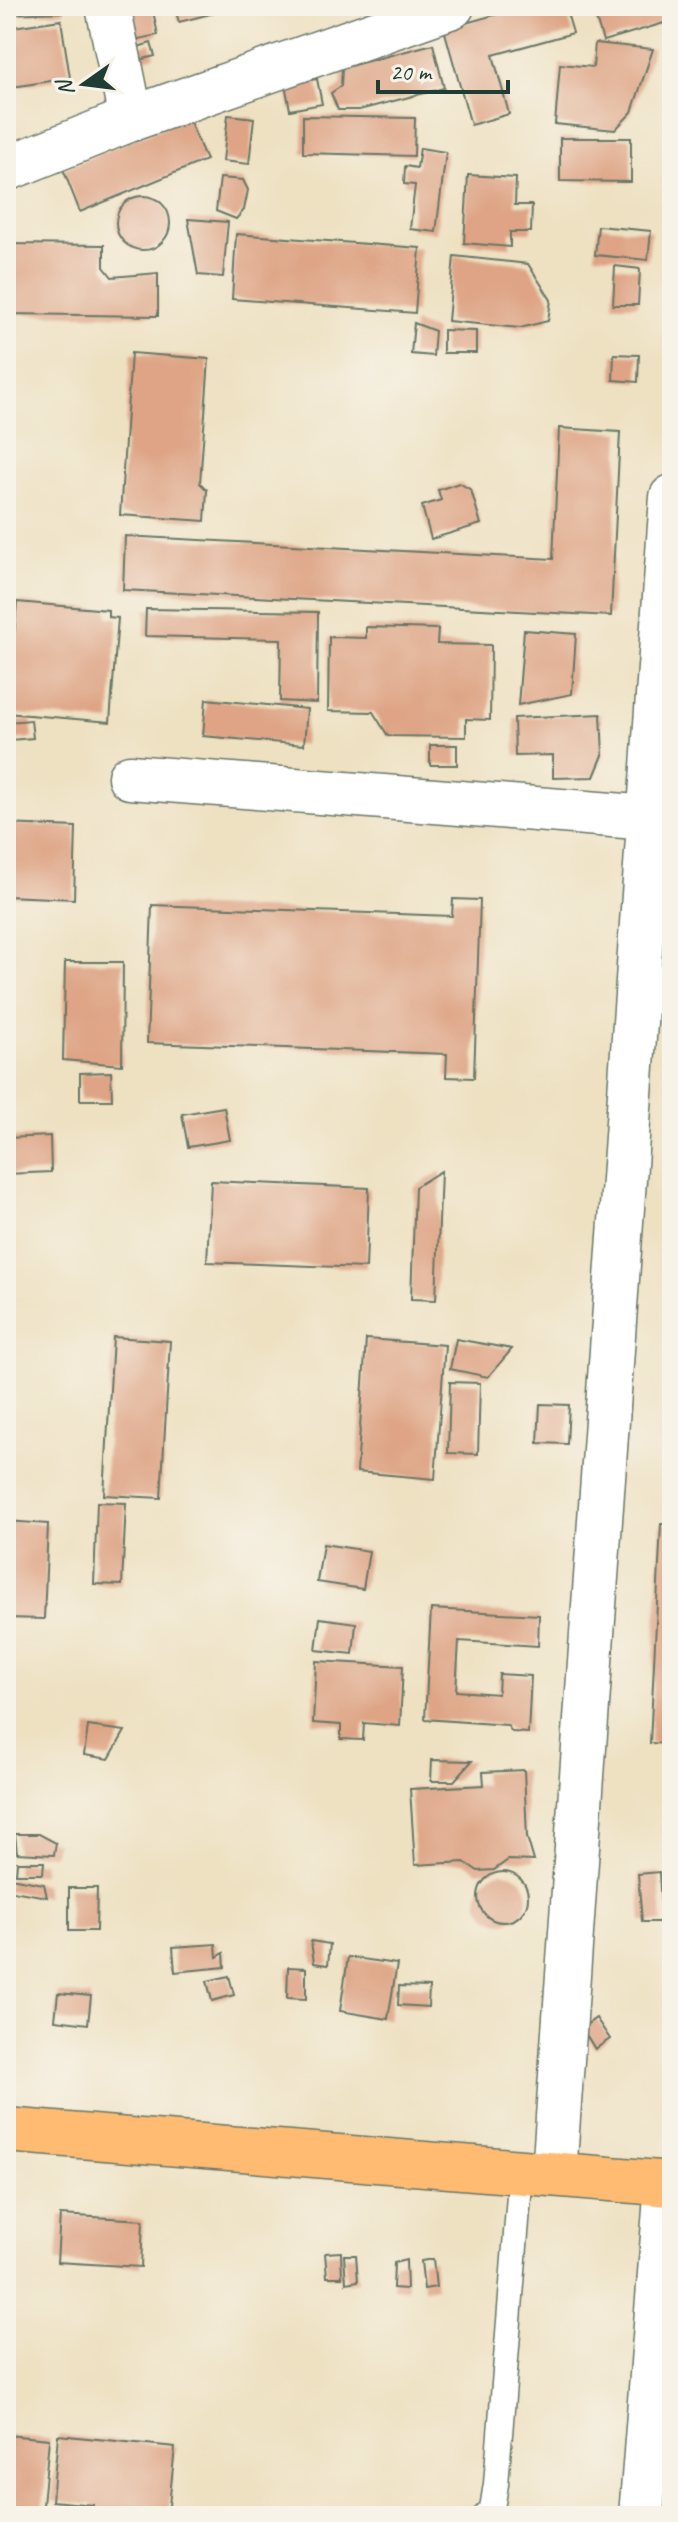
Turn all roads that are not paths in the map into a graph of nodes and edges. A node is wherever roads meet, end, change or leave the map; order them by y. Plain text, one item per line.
1 (108, 6) edge
2 (452, 6) edge
3 (131, 119) junction
4 (6, 169) edge
5 (672, 497) edge
6 (665, 698) edge
7 (130, 777) dead end
8 (650, 818) junction
9 (6, 2130) edge
10 (538, 2173) junction
11 (669, 2184) edge
12 (485, 2516) edge
13 (641, 2516) edge

1 - 3 street
2 - 3 street
3 - 4 street
5 - 6 street
6 - 8 street
7 - 8 street
8 - 10 street
9 - 10 highway
10 - 11 highway
10 - 12 lane
11 - 13 street

